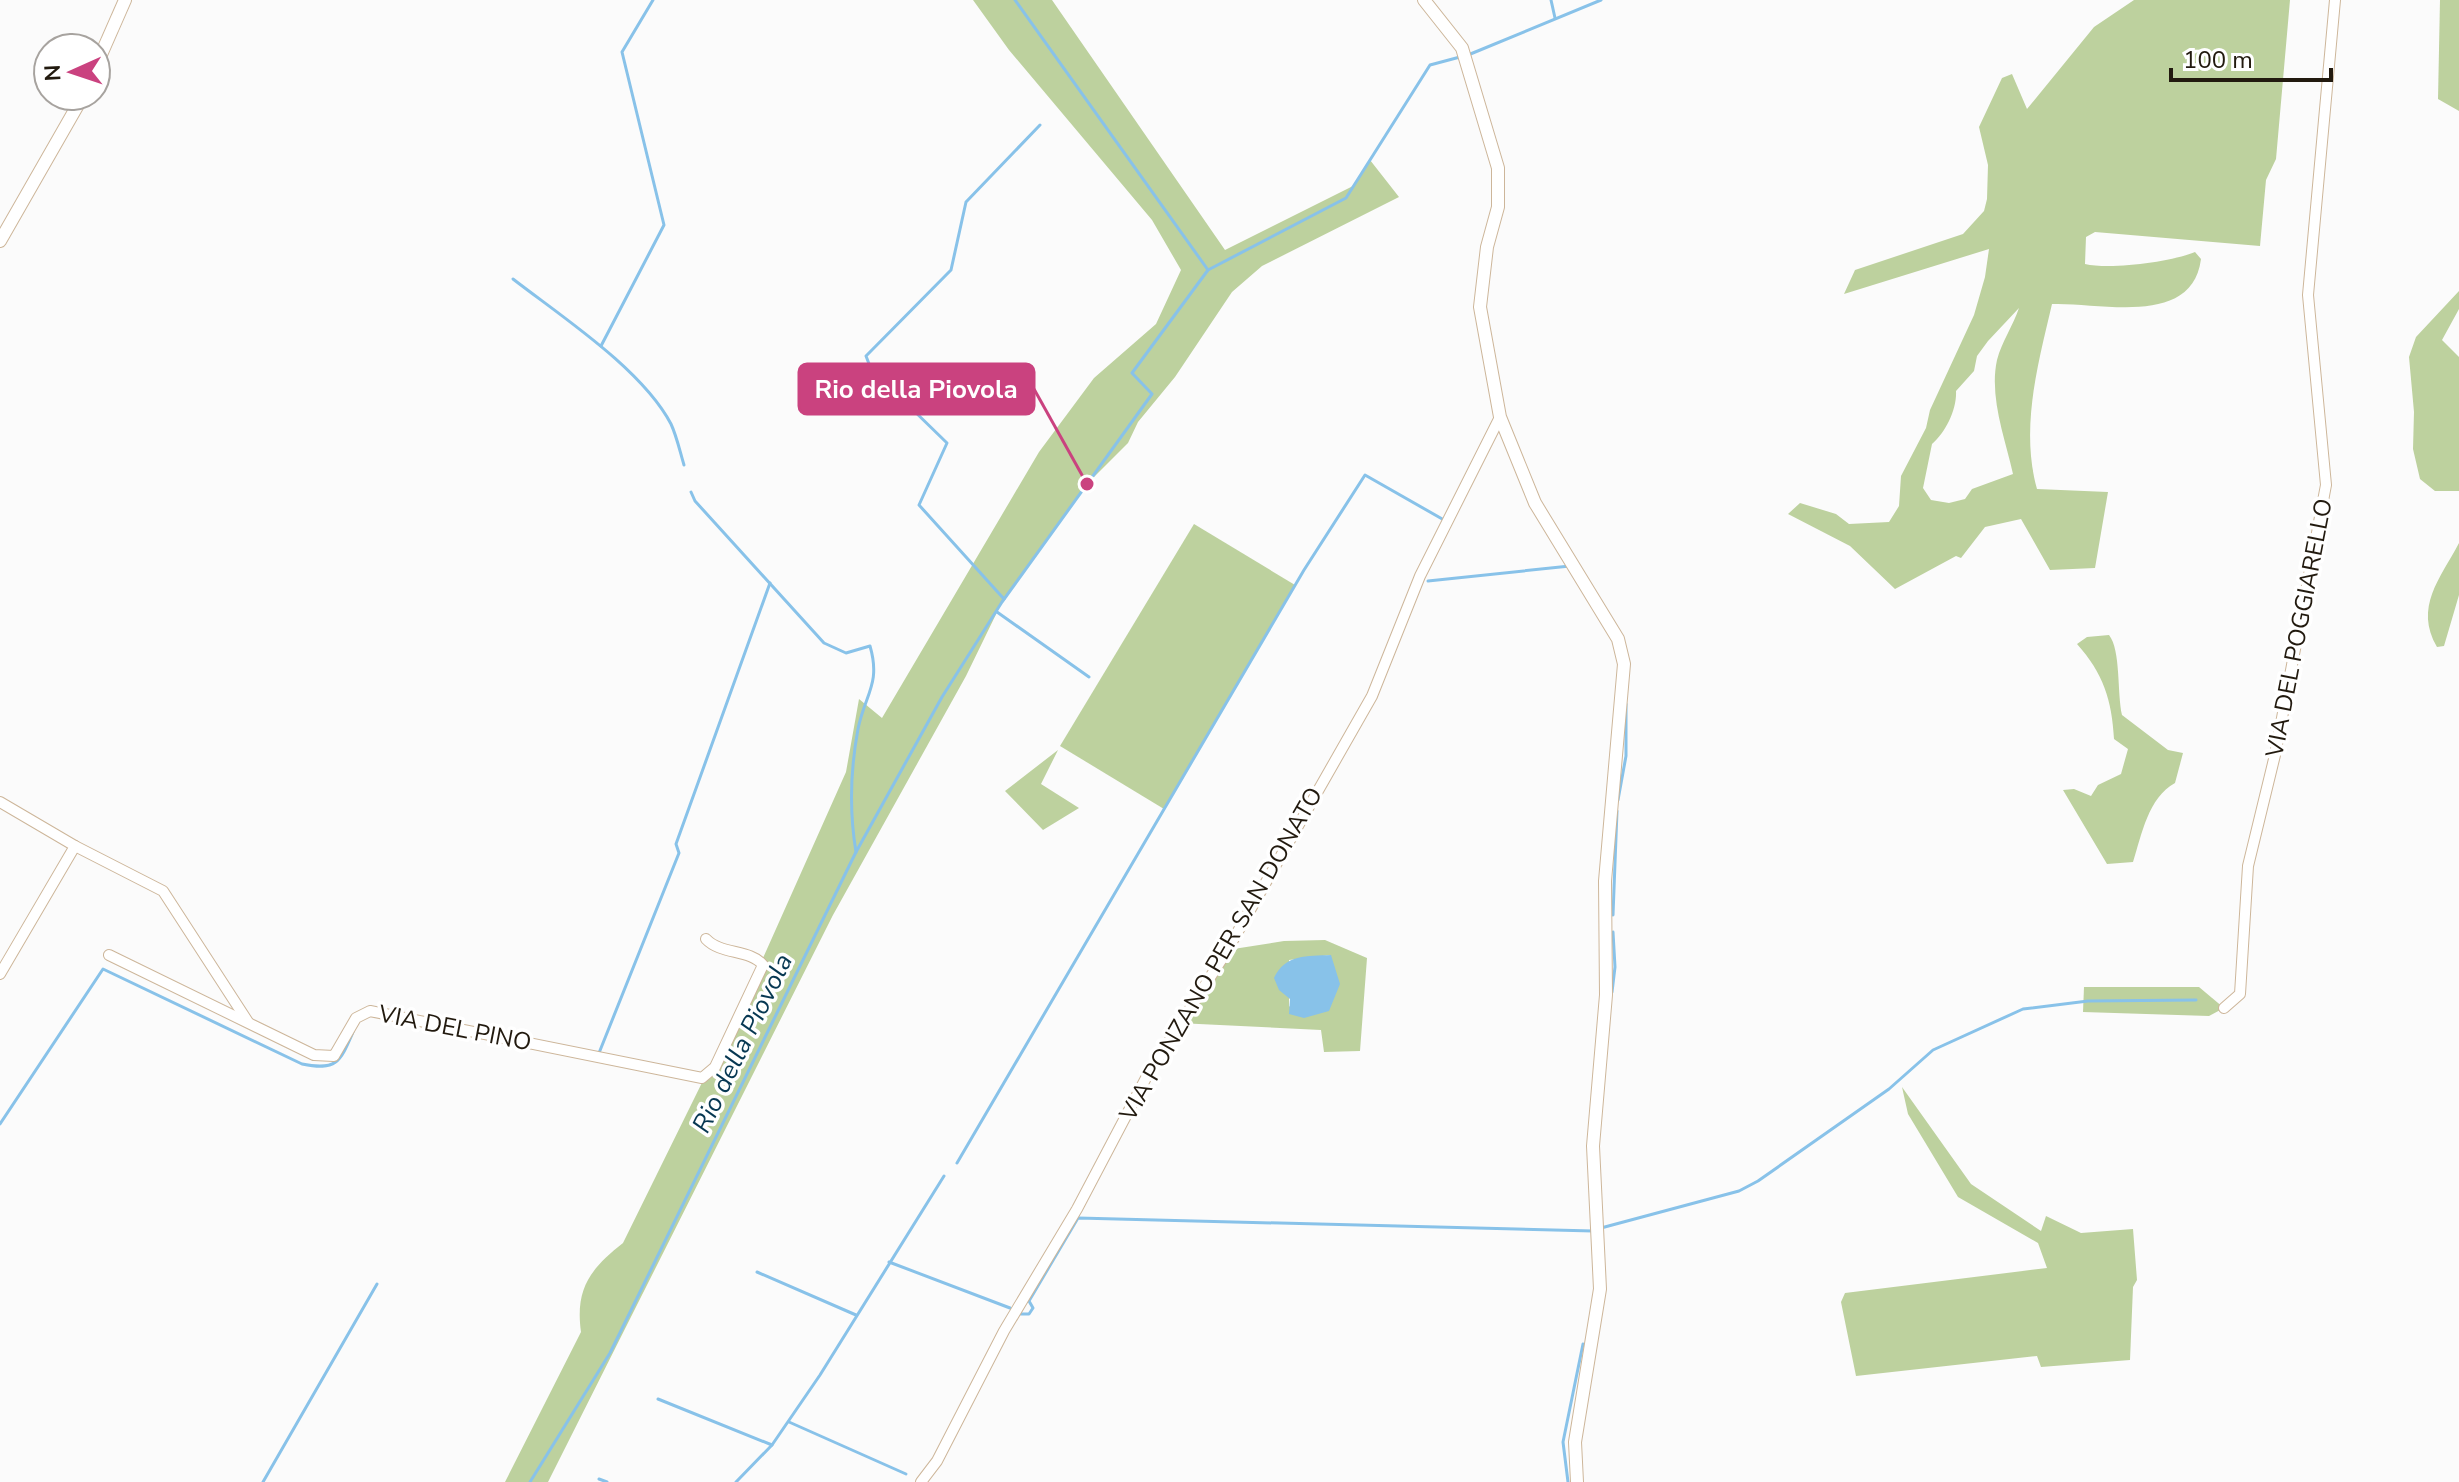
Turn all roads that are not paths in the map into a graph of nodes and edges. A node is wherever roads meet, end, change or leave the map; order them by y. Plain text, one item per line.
1 (125, 0) edge
2 (1424, 0) edge
3 (2335, 0) edge
4 (111, 32) edge
5 (74, 112) edge
6 (0, 241) edge
7 (1500, 417) junction
8 (0, 802) edge
9 (75, 846) junction
10 (706, 939) dead end
11 (109, 955) dead end
12 (0, 974) edge
13 (2224, 1008) dead end
14 (250, 1024) junction
15 (921, 1482) edge
16 (1577, 1482) edge

1 - 4 street
2 - 7 street
3 - 13 street, VIA DEL POGGIARELLO
5 - 6 street
7 - 15 street, VIA PONZANO PER SAN DONATO
7 - 16 street
8 - 9 street
9 - 12 street
9 - 14 street
10 - 14 street, VIA DEL PINO
11 - 14 street, VIA DEL PINO

